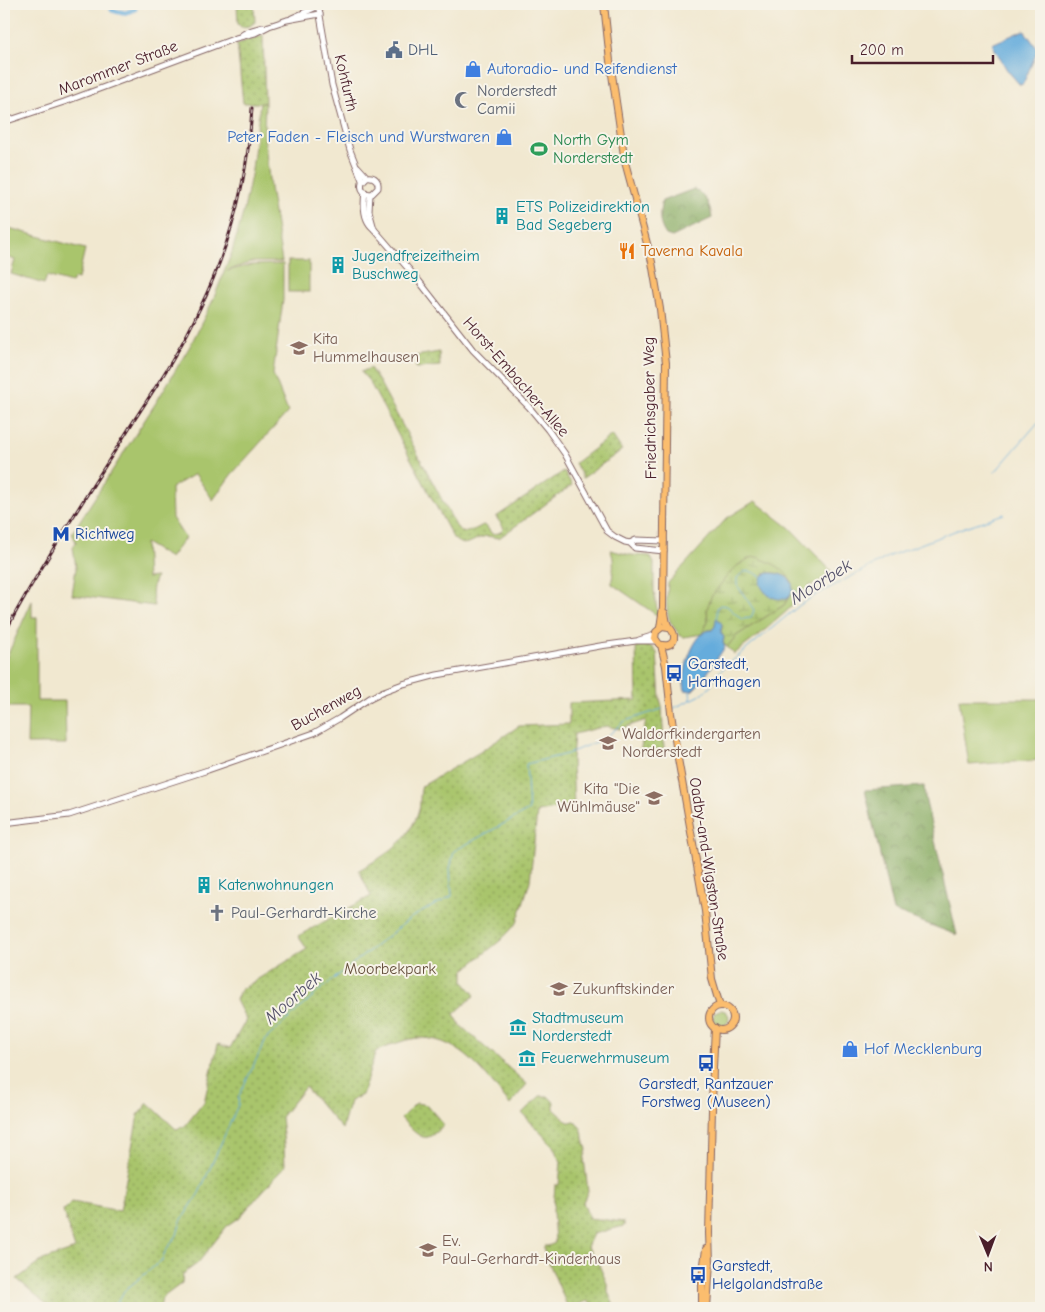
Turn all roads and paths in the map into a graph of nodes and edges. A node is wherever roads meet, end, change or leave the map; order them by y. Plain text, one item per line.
1 (604, 4) edge
2 (318, 5) edge
3 (320, 14) junction
4 (287, 20) junction
5 (4, 122) edge
6 (365, 179) junction
7 (367, 193) junction
8 (664, 541) junction
9 (630, 543) junction
10 (664, 551) junction
11 (664, 607) junction
12 (660, 628) junction
13 (669, 628) junction
14 (657, 640) junction
15 (669, 645) junction
16 (666, 666) junction
17 (4, 822) edge
18 (718, 1007) junction
19 (718, 1029) junction
20 (709, 1233) junction
21 (702, 1308) edge
22 (707, 1308) edge

1 - 8 main road, Friedrichsgaber Weg
2 - 3 street, Kohfurth
2 - 4 street, Marommer Straße
3 - 4 street, Marommer Straße
3 - 6 street, Kohfurth
4 - 5 street, Marommer Straße
6 - 7 street
6 - 7 street, Kohfurth
7 - 9 street, Horst-Embacher-Allee
8 - 9 street
8 - 10 main road, Friedrichsgaber Weg
9 - 10 street, Horst-Embacher-Allee
10 - 11 main road, Friedrichsgaber Weg
11 - 12 main road, Friedrichsgaber Weg
11 - 13 main road, Friedrichsgaber Weg
12 - 13 main road
12 - 14 main road
13 - 15 main road
14 - 15 main road
14 - 16 main road
14 - 17 street, Buchenweg
15 - 16 main road
16 - 18 main road, Oadby-and-Wigston-Straße
18 - 19 main road, Oadby-and-Wigston-Straße
18 - 19 main road, Oadby-and-Wigston-Straße
19 - 20 main road, Oadby-and-Wigston-Straße
20 - 21 main road, Oadby-and-Wigston-Straße
20 - 22 main road, Oadby-and-Wigston-Straße

